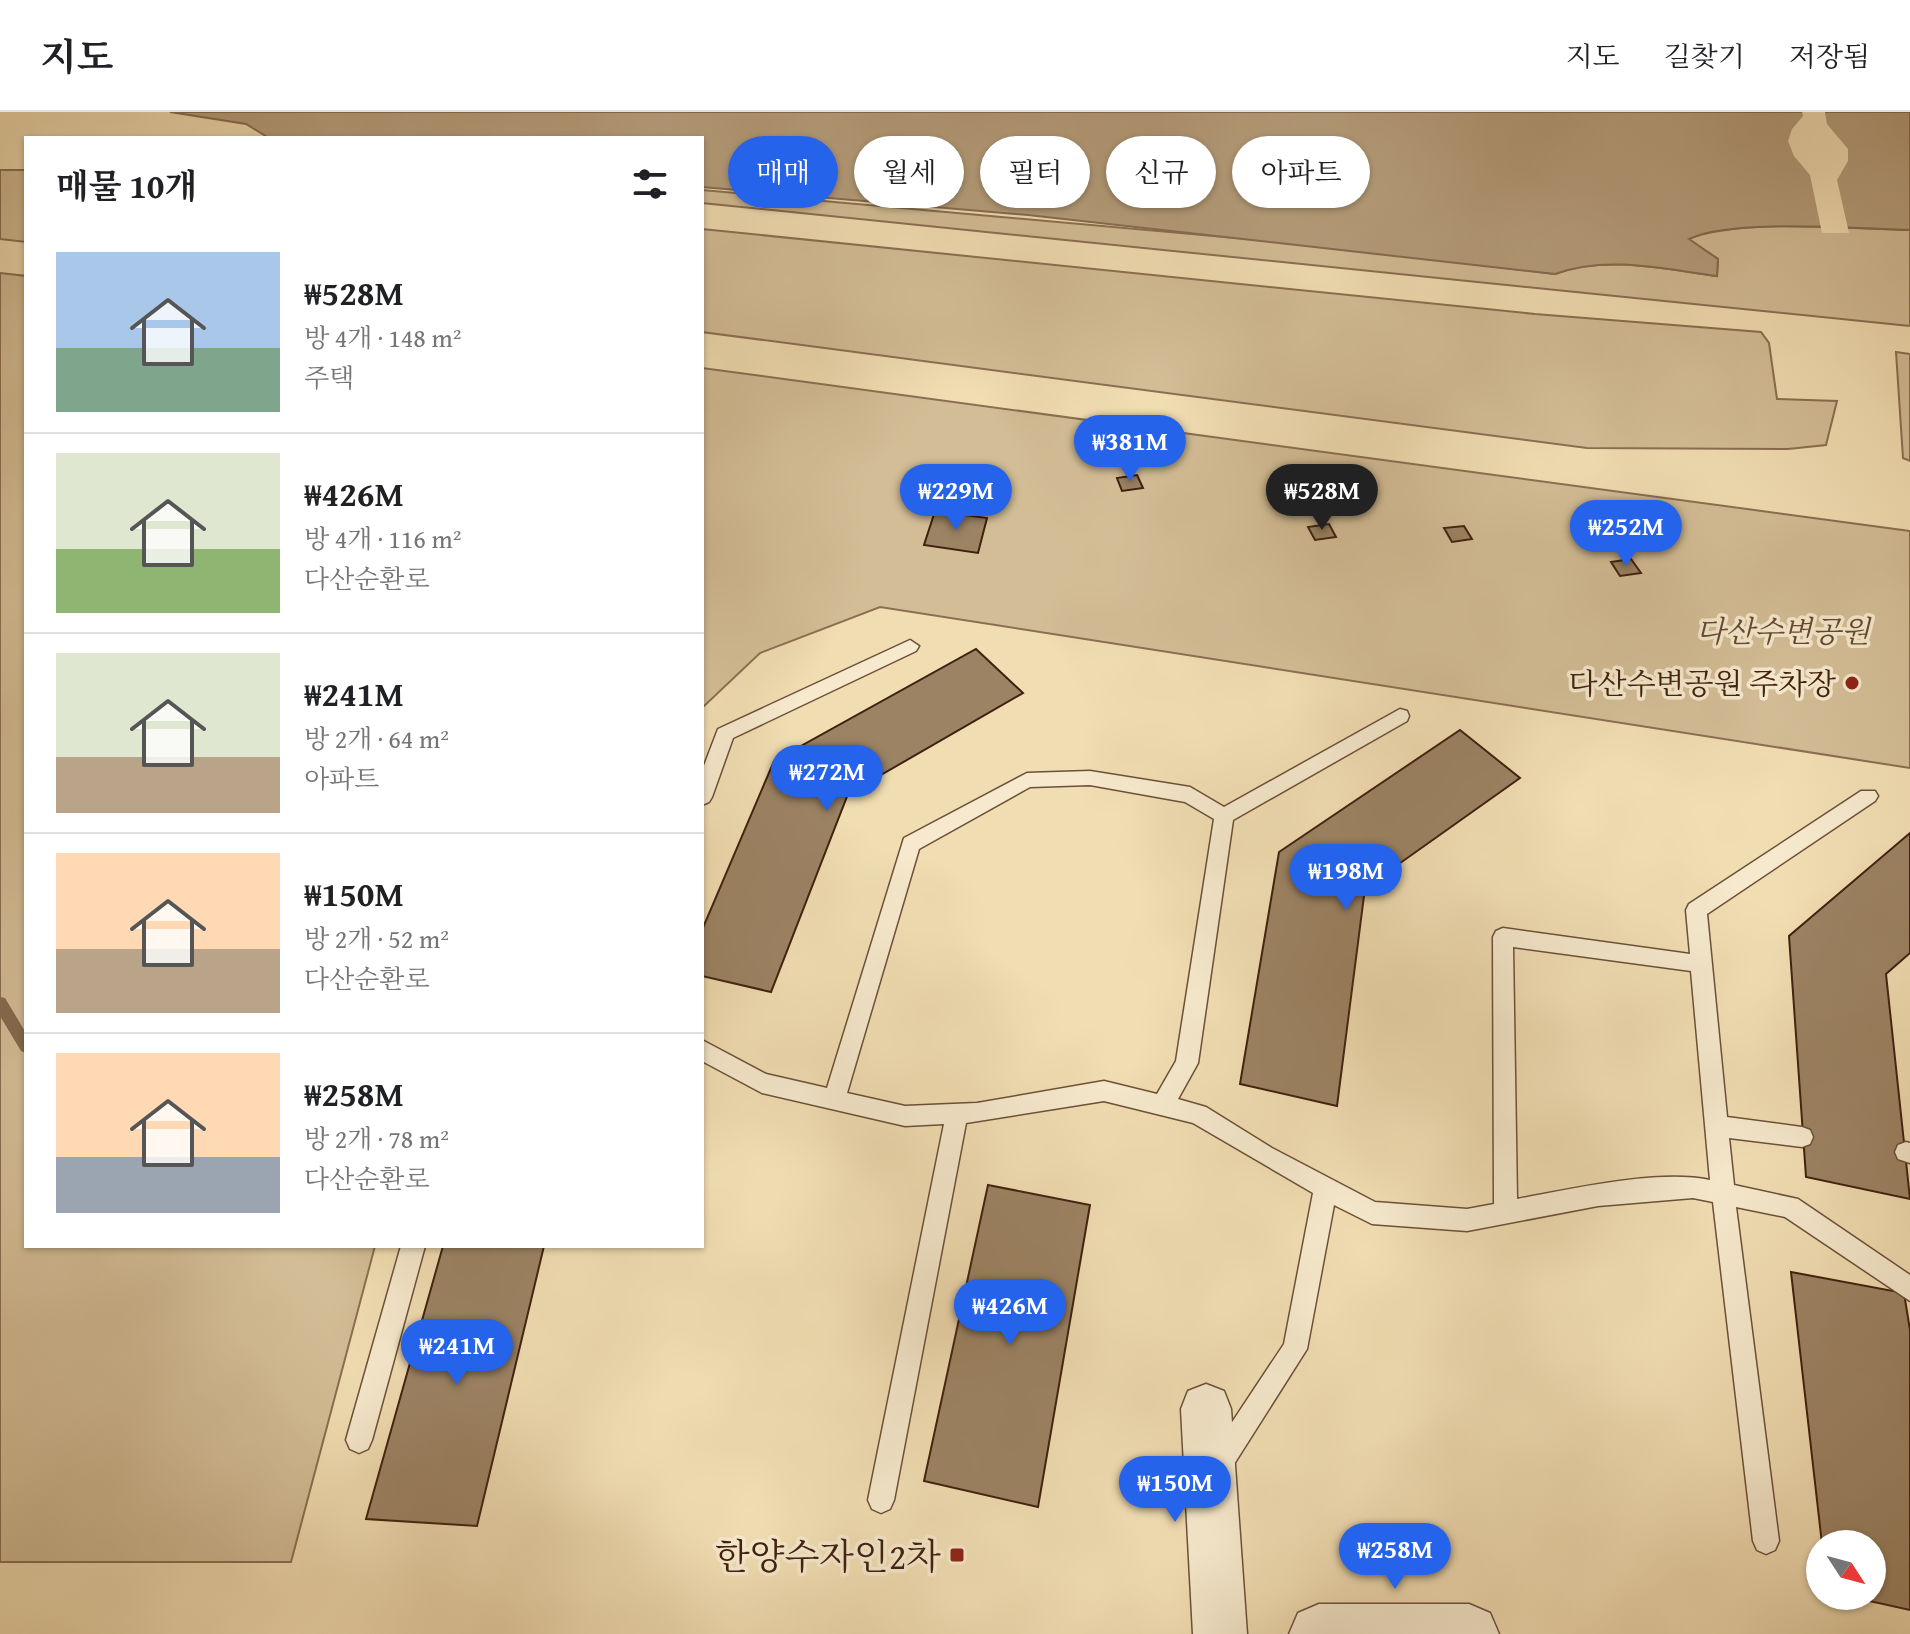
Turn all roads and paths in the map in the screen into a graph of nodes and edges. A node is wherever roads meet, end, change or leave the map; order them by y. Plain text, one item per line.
1 (910, 646) dead end
2 (1400, 716) dead end
3 (704, 792) edge
4 (1868, 796) dead end
5 (1224, 816) junction
6 (1701, 964) junction
7 (704, 1051) edge
8 (834, 1100) junction
9 (1162, 1105) junction
10 (957, 1114) junction
11 (1716, 1126) junction
12 (1802, 1137) dead end
13 (1326, 1188) junction
14 (1723, 1193) junction
15 (1506, 1212) junction
16 (412, 1248) edge
17 (1910, 1289) edge
18 (1206, 1409) dead end
19 (359, 1440) dead end
20 (1211, 1476) junction
21 (881, 1500) dead end
22 (1766, 1541) dead end
23 (1220, 1634) edge
24 (1319, 1634) edge
25 (1469, 1634) edge

1 - 3 lane
2 - 5 lane
4 - 6 lane
5 - 8 lane
5 - 9 lane
6 - 11 lane
6 - 15 lane
7 - 8 lane
8 - 10 lane
9 - 10 lane
9 - 13 lane
10 - 21 lane
11 - 12 lane
11 - 14 lane
13 - 15 lane
13 - 20 lane
14 - 15 lane
14 - 17 lane
14 - 22 lane
16 - 19 lane
18 - 20 street
20 - 23 street
24 - 25 street

